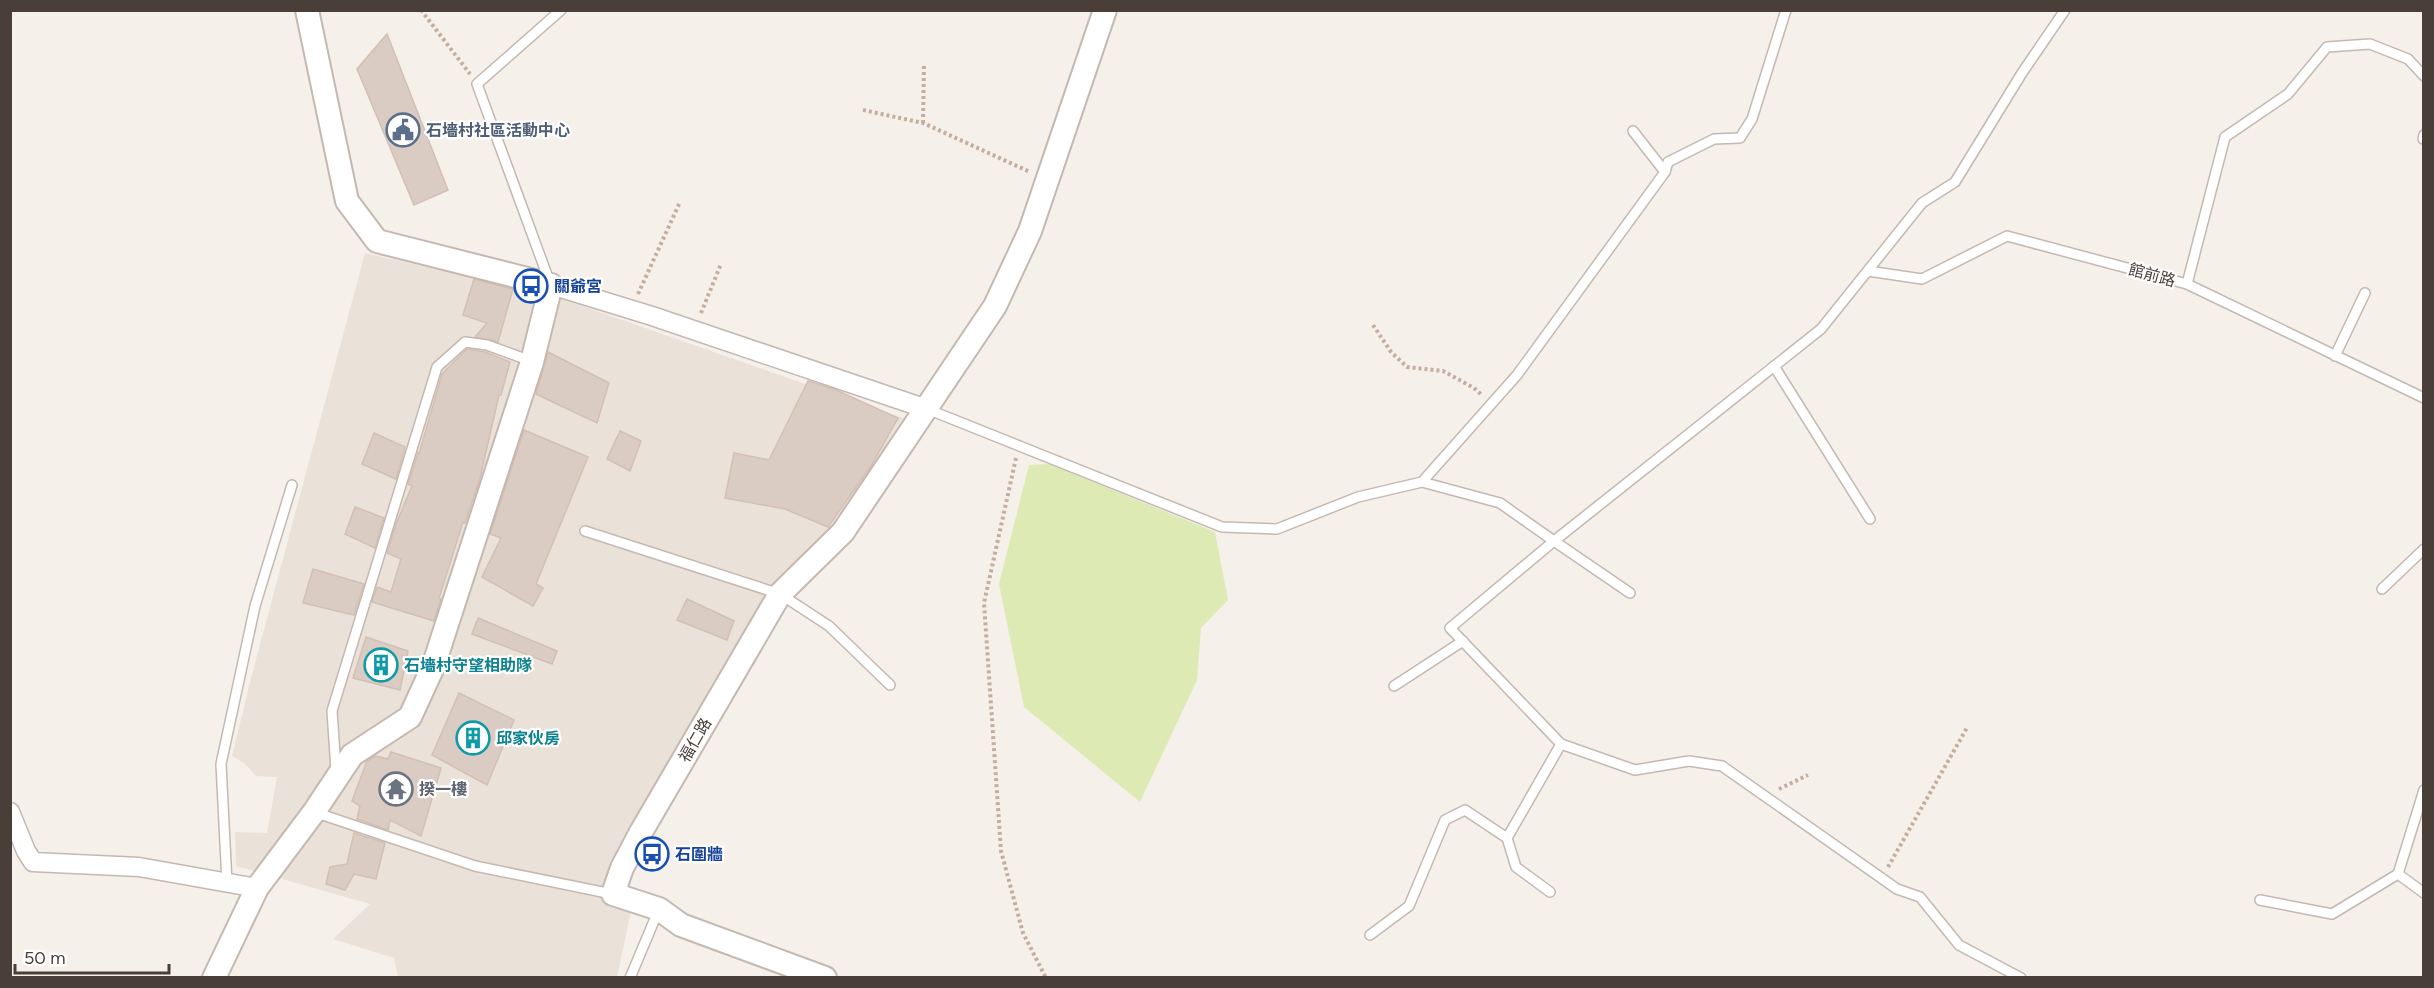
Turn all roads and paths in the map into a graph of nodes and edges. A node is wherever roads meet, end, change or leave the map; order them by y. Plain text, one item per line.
1 (307, 10) edge
2 (421, 10) edge
3 (561, 10) edge
4 (1105, 10) edge
5 (1786, 10) edge
6 (2065, 10) edge
7 (924, 64) dead end
8 (2424, 76) edge
9 (477, 84) junction
10 (863, 110) dead end
11 (923, 123) junction
12 (1633, 131) dead end
13 (1665, 172) junction
14 (1048, 180) junction
15 (680, 202) dead end
16 (721, 264) dead end
17 (1868, 271) junction
18 (2187, 284) junction
19 (551, 285) junction
20 (2365, 293) dead end
21 (630, 309) junction
22 (1373, 326) dead end
23 (694, 330) junction
24 (2335, 356) junction
25 (532, 362) junction
26 (1774, 366) junction
27 (2424, 398) edge
28 (1492, 404) junction
29 (924, 408) junction
30 (1019, 446) junction
31 (1422, 482) junction
32 (292, 485) dead end
33 (1870, 519) dead end
34 (585, 531) dead end
35 (1554, 541) junction
36 (2424, 549) edge
37 (2382, 589) dead end
38 (1630, 593) dead end
39 (780, 594) junction
40 (1463, 641) junction
41 (890, 685) dead end
42 (1394, 686) dead end
43 (1968, 726) dead end
44 (1561, 744) junction
45 (1808, 775) dead end
46 (337, 778) junction
47 (2424, 790) edge
48 (1765, 795) junction
49 (10, 812) edge
50 (314, 812) junction
51 (1508, 838) junction
52 (2398, 874) junction
53 (1882, 878) junction
54 (227, 883) junction
55 (256, 888) junction
56 (1550, 892) dead end
57 (2424, 893) edge
58 (612, 894) junction
59 (2260, 900) dead end
60 (659, 909) junction
61 (1370, 935) dead end
62 (214, 978) edge
63 (630, 978) edge
64 (825, 978) edge
65 (1046, 978) edge
66 (2020, 978) edge

1 - 19 street
2 - 9 path
3 - 9 lane
4 - 14 street, 福仁路
5 - 13 lane
6 - 17 lane
7 - 11 path
8 - 18 lane
9 - 19 lane
10 - 11 path
11 - 14 path
12 - 13 lane
13 - 28 lane
14 - 29 street, 福仁路
15 - 21 path
16 - 23 path
17 - 18 lane, 館前路
17 - 26 lane
18 - 24 lane, 館前路
19 - 21 street
19 - 25 street
20 - 24 lane
21 - 23 street
22 - 28 path
23 - 29 street
24 - 27 lane, 館前路
25 - 46 street
25 - 46 lane
26 - 33 lane
26 - 35 lane
28 - 31 lane
29 - 30 lane
29 - 39 street, 福仁路
30 - 31 lane
30 - 65 path
31 - 35 lane
32 - 54 lane
34 - 39 lane
35 - 38 lane
35 - 40 lane
36 - 37 lane
39 - 41 lane
39 - 58 street, 福仁路
40 - 42 lane
40 - 44 lane
43 - 53 path
44 - 48 lane
44 - 51 lane
45 - 48 path
46 - 50 street
47 - 52 lane
48 - 53 lane
49 - 54 street
50 - 55 street
50 - 58 lane
51 - 56 lane
51 - 61 lane
52 - 57 lane
52 - 59 lane
53 - 66 lane
54 - 55 street
55 - 62 street
58 - 60 street
60 - 63 lane
60 - 64 street

